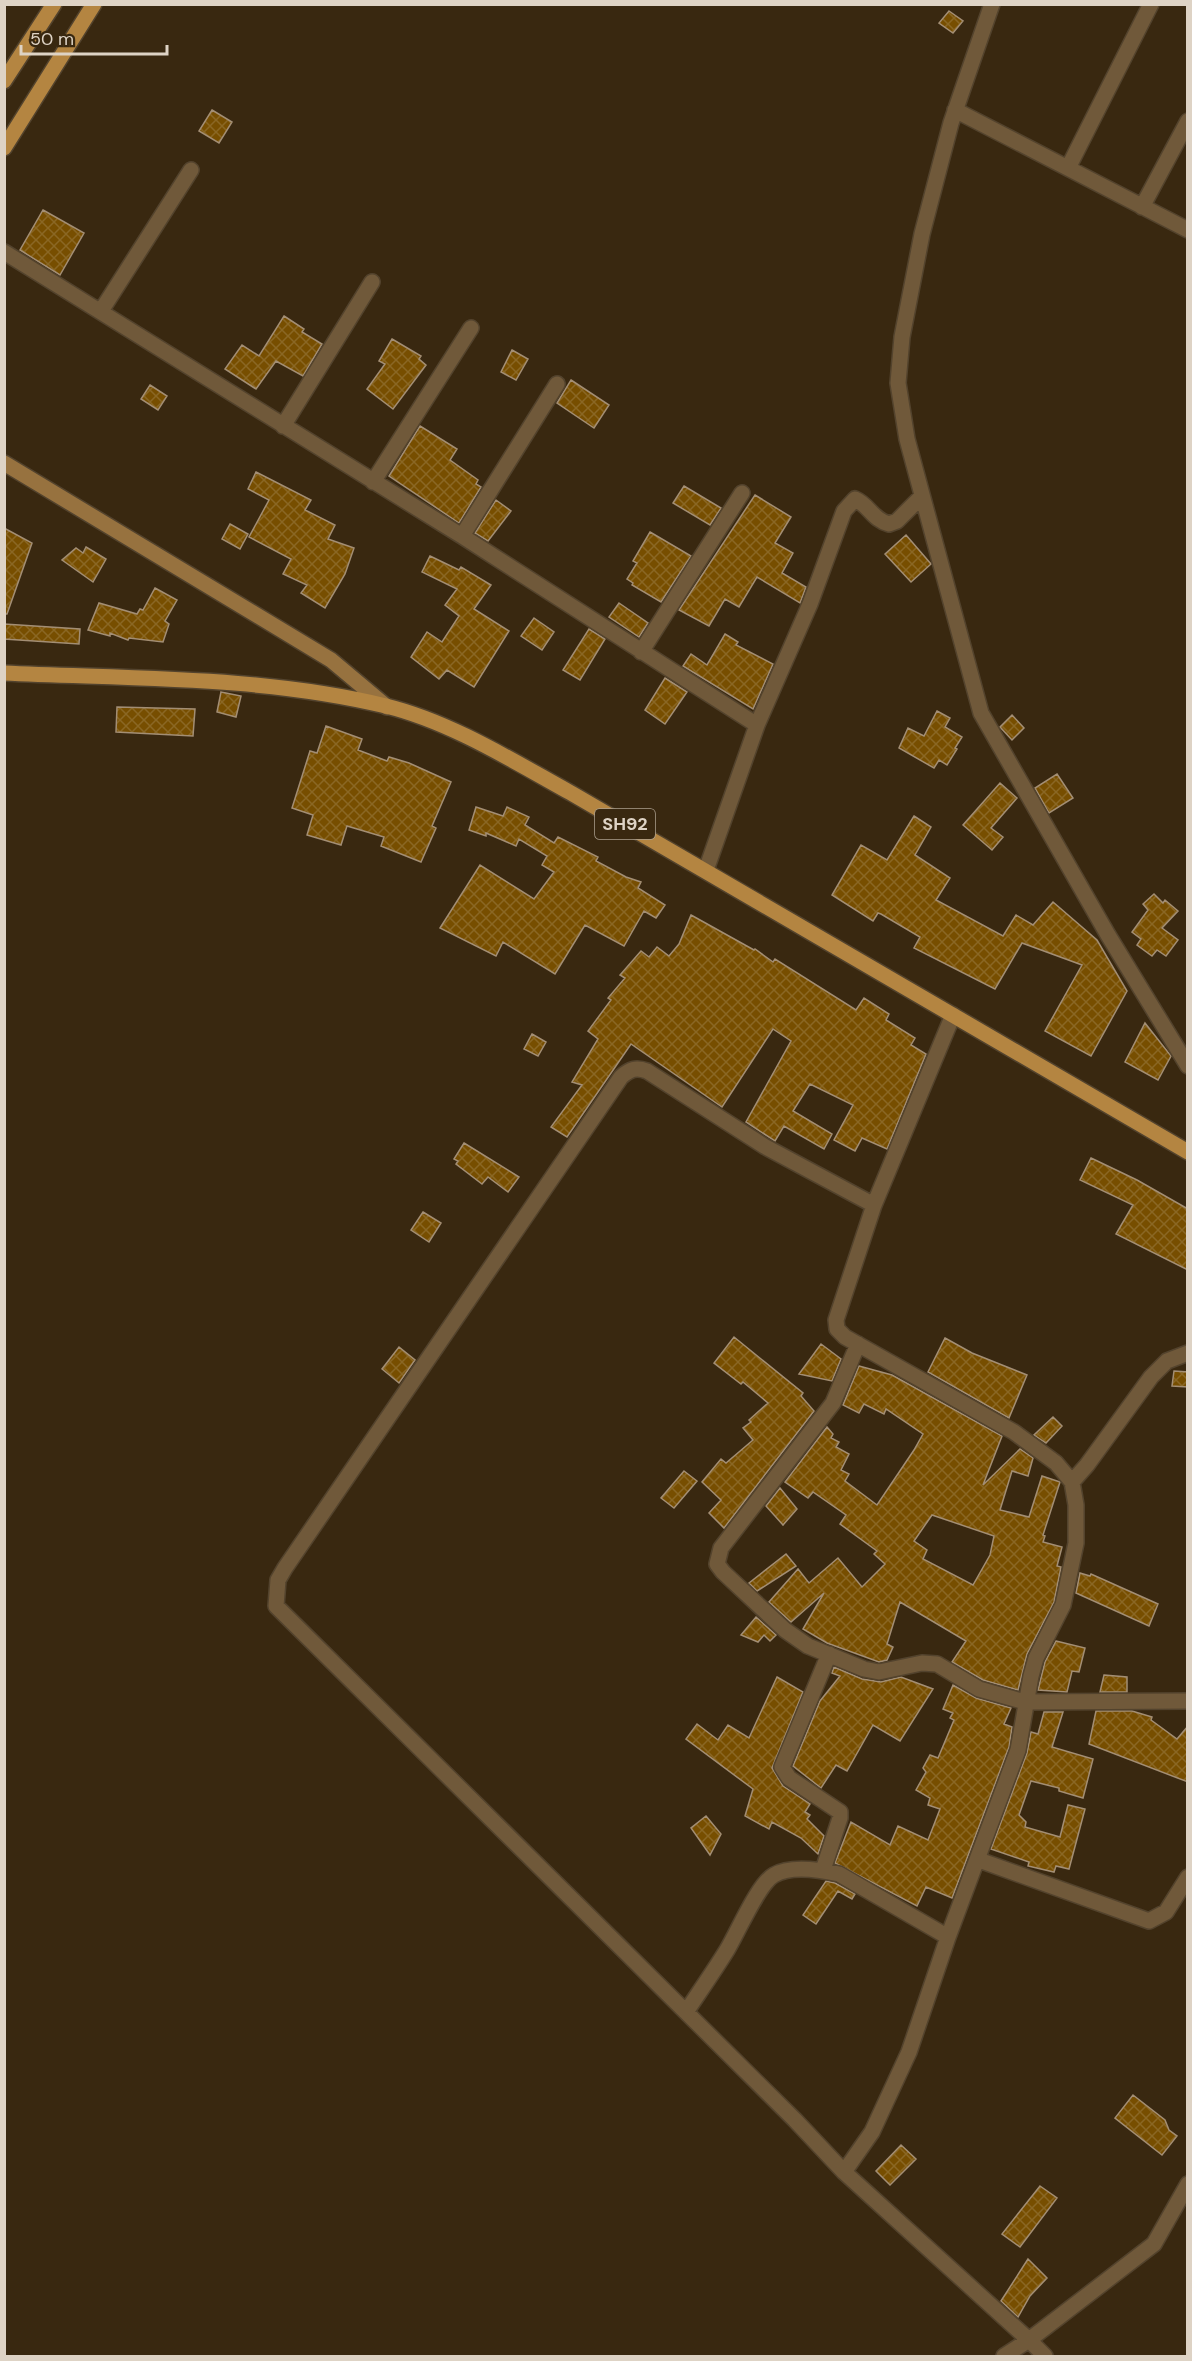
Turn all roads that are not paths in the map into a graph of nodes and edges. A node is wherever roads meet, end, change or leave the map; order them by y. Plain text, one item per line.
1 (54, 4) edge
2 (94, 4) edge
3 (992, 4) edge
4 (1151, 4) edge
5 (4, 81) edge
6 (955, 110) junction
7 (1188, 121) edge
8 (4, 148) edge
9 (1068, 168) junction
10 (191, 170) dead end
11 (1142, 207) junction
12 (1188, 230) edge
13 (4, 252) edge
14 (372, 282) dead end
15 (101, 311) junction
16 (471, 328) dead end
17 (557, 384) dead end
18 (283, 426) junction
19 (4, 463) edge
20 (373, 482) junction
21 (742, 493) dead end
22 (922, 496) junction
23 (462, 536) junction
24 (641, 652) junction
25 (4, 674) edge
26 (387, 706) junction
27 (757, 725) junction
28 (706, 870) junction
29 (954, 1015) junction
30 (1188, 1066) edge
31 (1188, 1152) edge
32 (874, 1205) junction
33 (858, 1344) junction
34 (1188, 1353) edge
35 (1072, 1482) junction
36 (829, 1654) junction
37 (1188, 1701) edge
38 (1025, 1702) junction
39 (979, 1860) junction
40 (823, 1870) junction
41 (1188, 1877) edge
42 (948, 1937) junction
43 (686, 2012) junction
44 (844, 2172) junction
45 (1188, 2184) edge
46 (1029, 2340) junction
47 (1004, 2356) edge
48 (1045, 2356) edge

1 - 5 main road
2 - 8 main road
3 - 6 street
4 - 9 street
6 - 9 street
6 - 22 street
7 - 11 street
9 - 11 street
10 - 15 street
11 - 12 street
13 - 15 street
14 - 18 street
15 - 18 street
16 - 20 street
17 - 23 street
18 - 20 street
19 - 26 street
20 - 23 street
21 - 24 street
22 - 27 street
22 - 30 street
23 - 24 street
24 - 27 street
25 - 26 main road, SH92
26 - 28 main road, SH92
27 - 28 street
28 - 29 main road, SH92
29 - 31 main road, SH92
29 - 32 street
32 - 33 street
32 - 43 street
33 - 35 street
33 - 36 street
34 - 35 street
35 - 38 street
36 - 38 street
36 - 40 street
37 - 38 street
38 - 39 street
39 - 41 street
39 - 42 street
40 - 42 street
40 - 43 street
42 - 44 street
43 - 44 street
44 - 46 street
45 - 46 street
46 - 47 street
46 - 48 street

